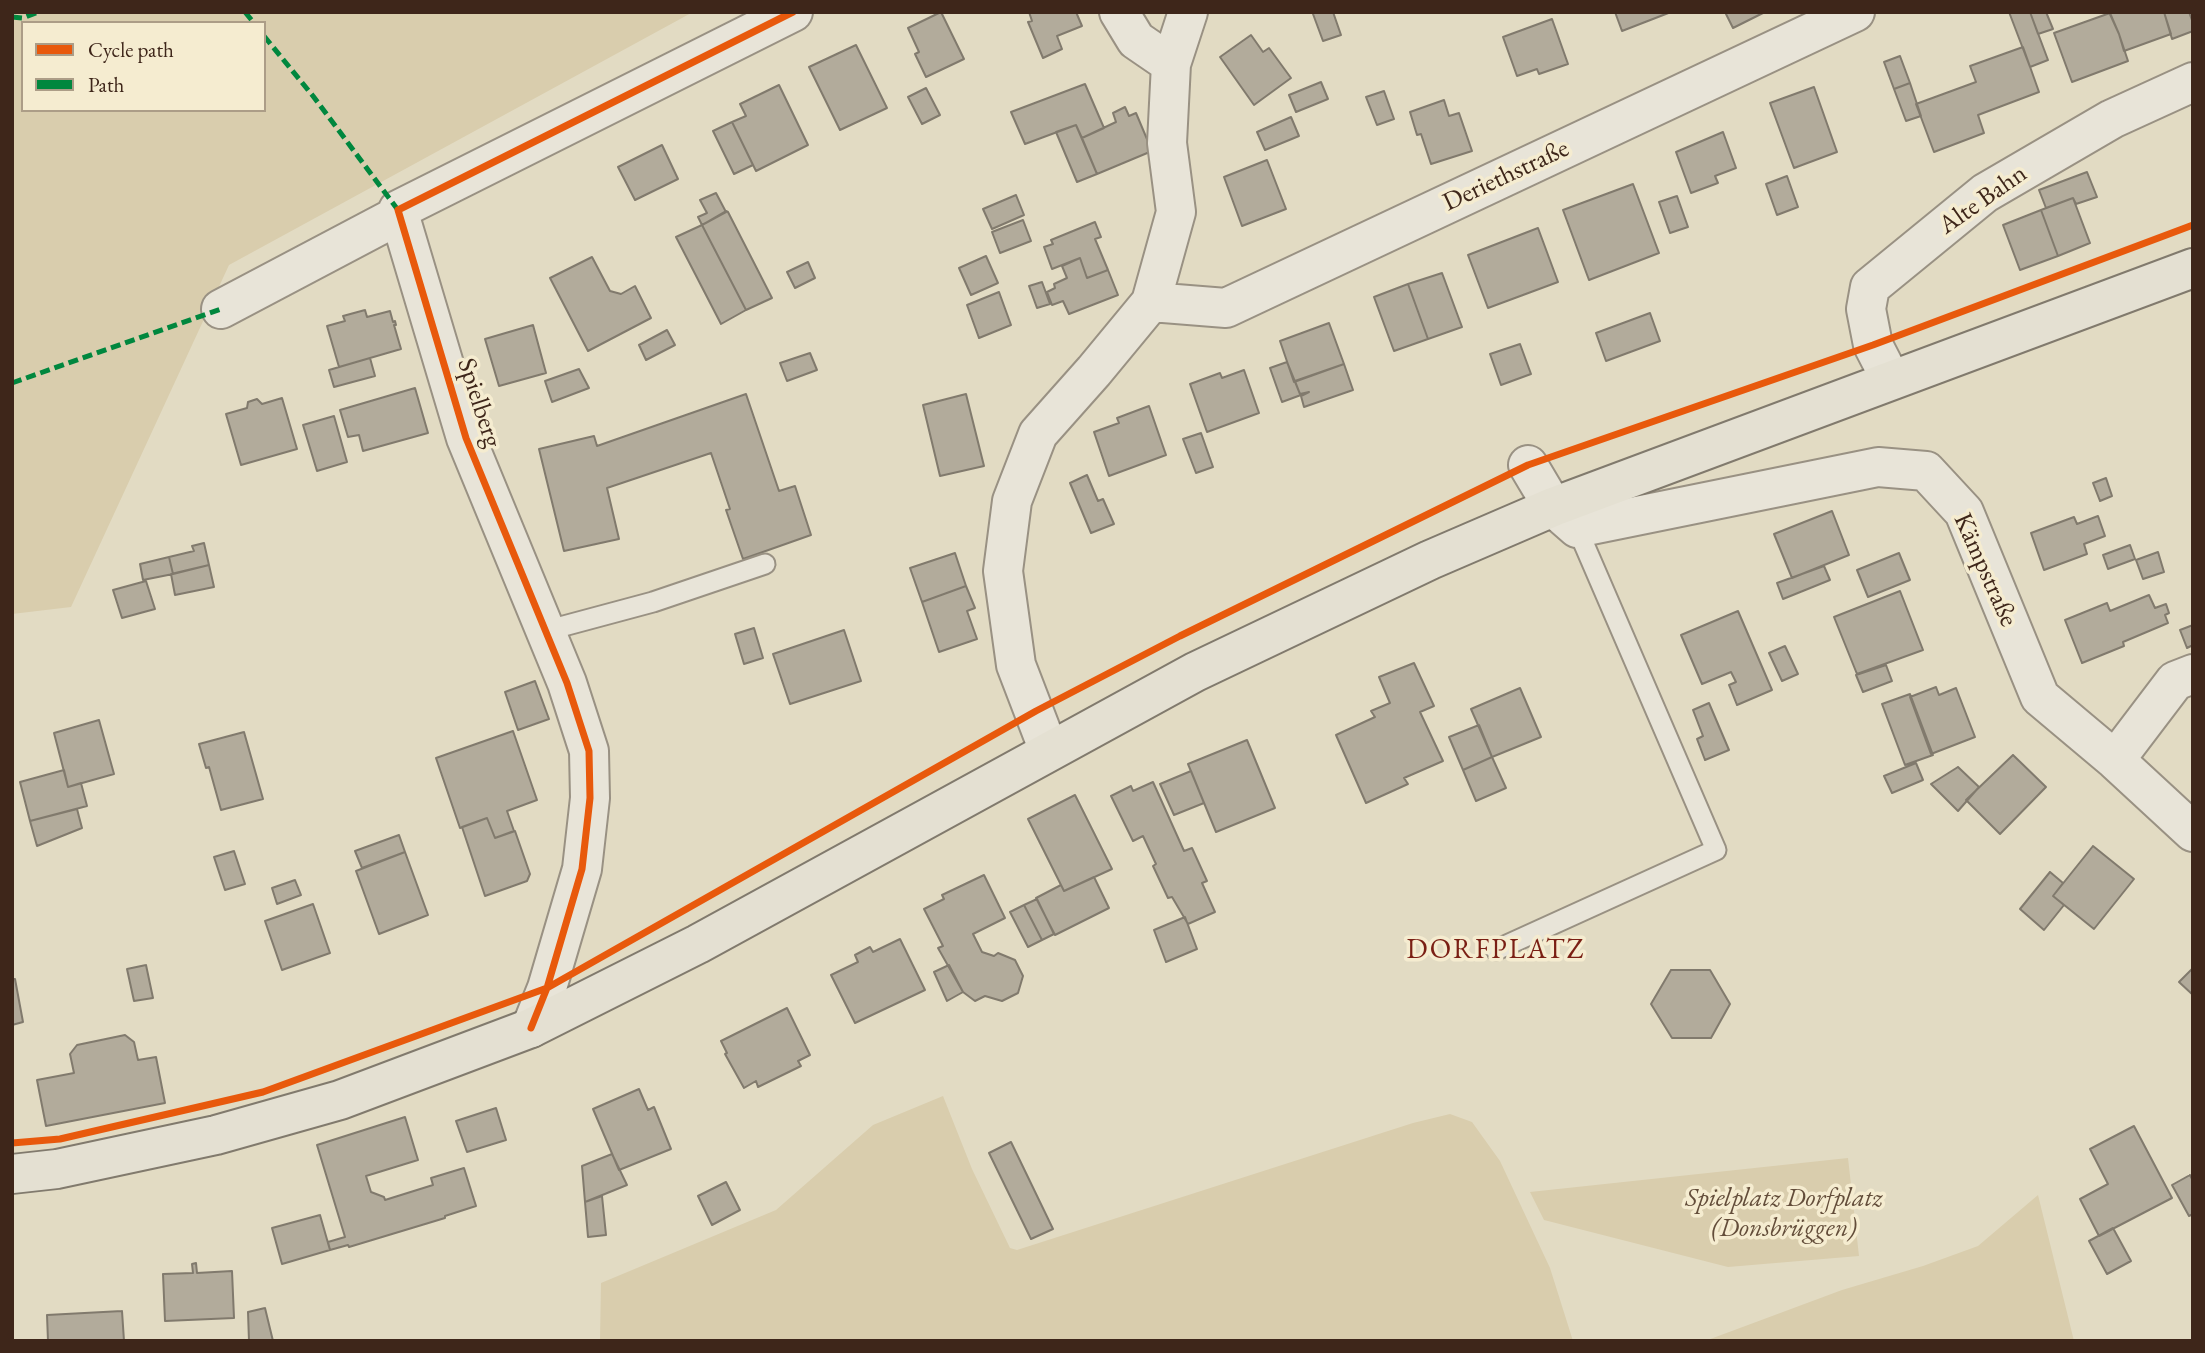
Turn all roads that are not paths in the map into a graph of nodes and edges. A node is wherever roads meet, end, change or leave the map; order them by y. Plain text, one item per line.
1 (793, 12) edge
2 (1119, 12) edge
3 (1188, 12) edge
4 (1855, 12) edge
5 (1171, 64) junction
6 (2193, 82) edge
7 (400, 215) junction
8 (2193, 268) edge
9 (1151, 302) junction
10 (221, 309) dead end
11 (1891, 380) junction
12 (1528, 465) dead end
13 (1565, 518) junction
14 (765, 564) dead end
15 (545, 631) junction
16 (2193, 674) edge
17 (1049, 751) junction
18 (2115, 760) junction
19 (2193, 832) edge
20 (1496, 950) dead end
21 (531, 1028) junction
22 (12, 1174) edge

1 - 7 street
2 - 5 street
3 - 5 street
4 - 9 street, Deriethstraße
5 - 9 street
6 - 11 street, Alte Bahn
7 - 10 street
7 - 15 street, Spielberg
8 - 11 main road
9 - 17 street
11 - 13 main road
12 - 13 street
13 - 17 main road
13 - 18 street, Kämpstraße
13 - 20 lane
14 - 15 lane
15 - 21 street, Spielberg
16 - 18 street
17 - 21 main road
18 - 19 street, Kämpstraße
21 - 22 main road

